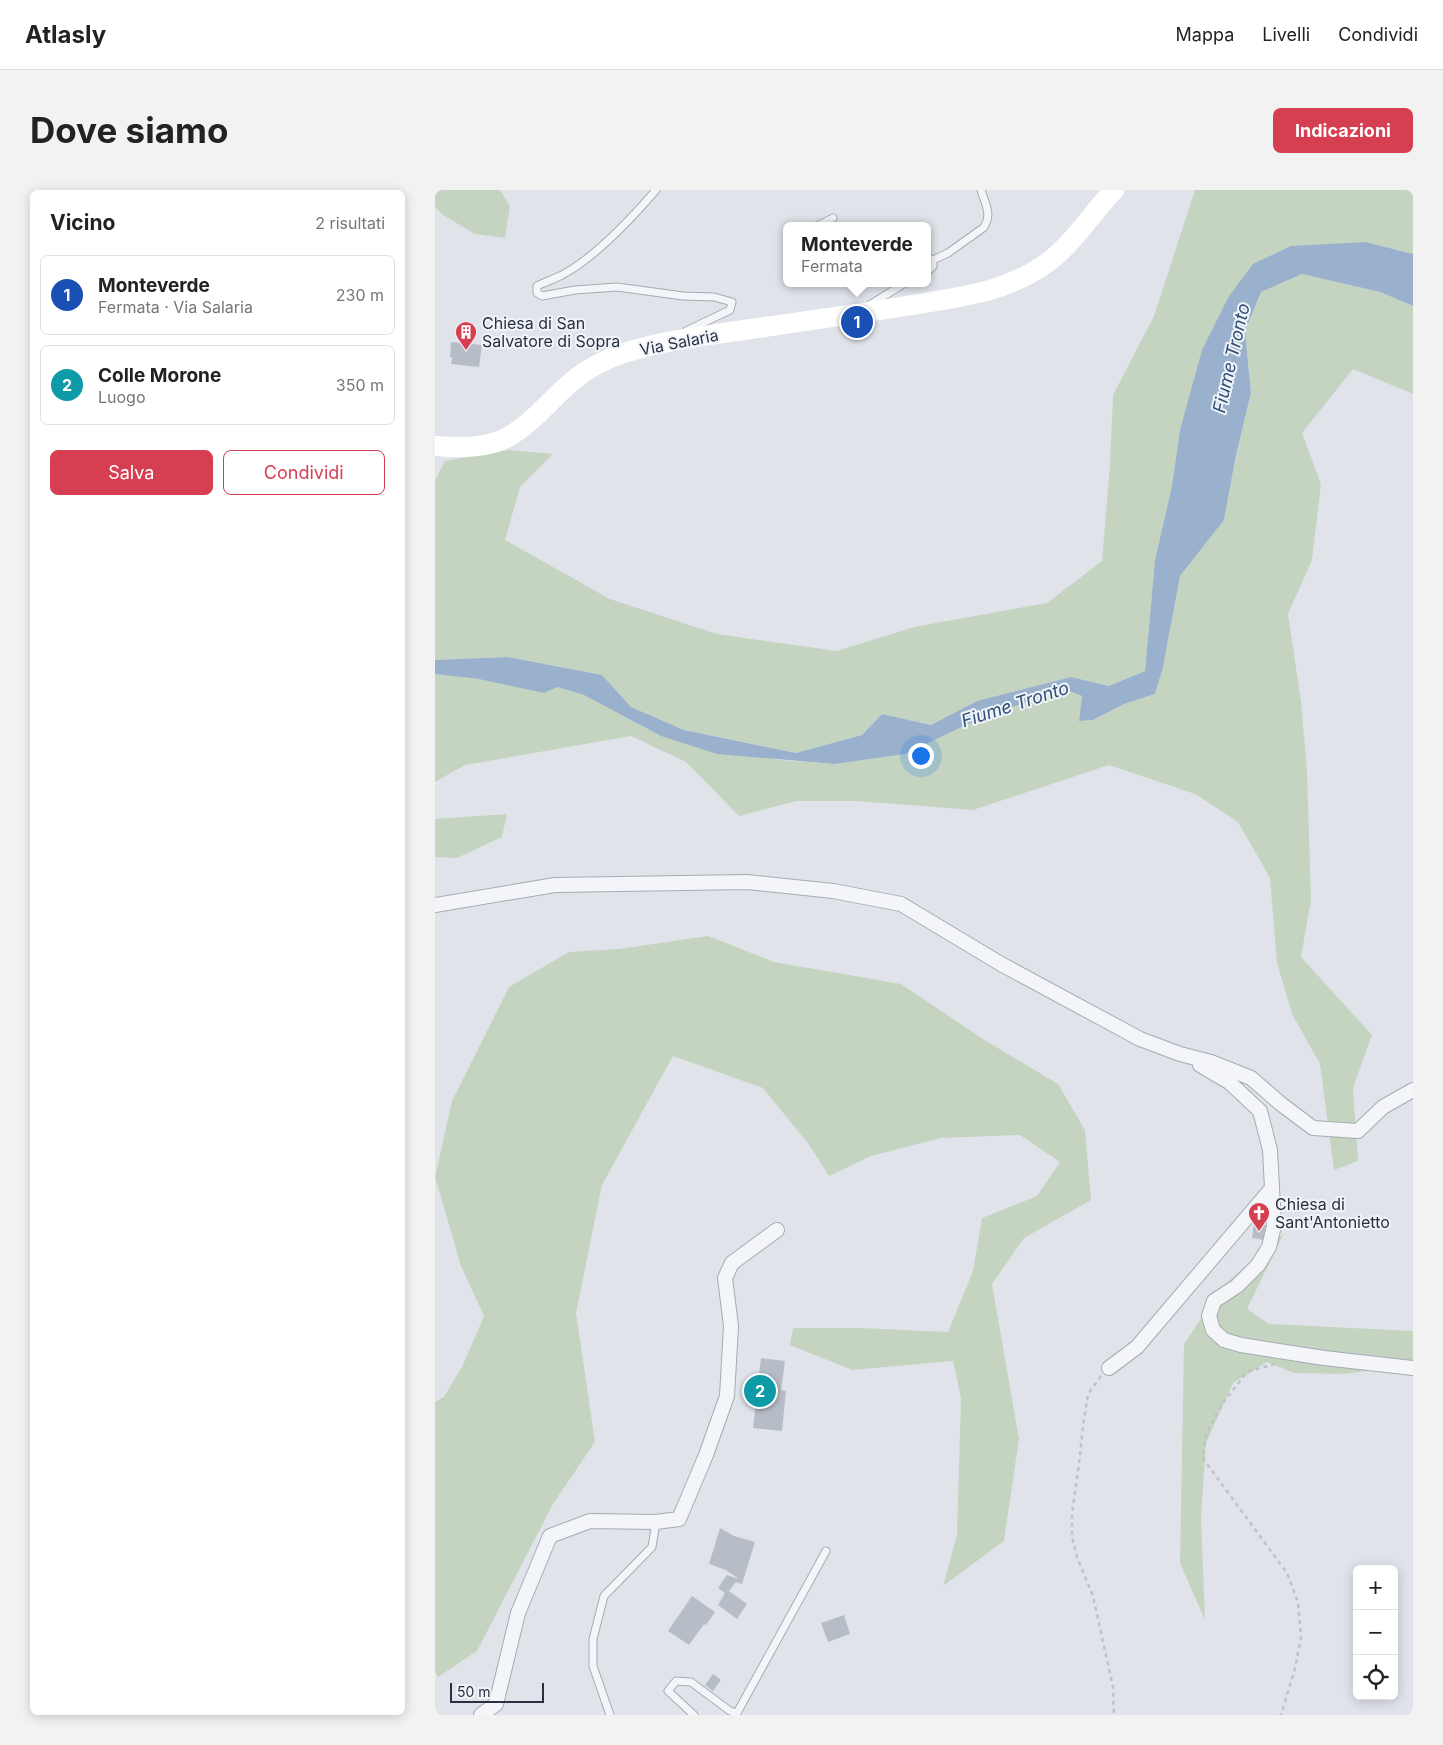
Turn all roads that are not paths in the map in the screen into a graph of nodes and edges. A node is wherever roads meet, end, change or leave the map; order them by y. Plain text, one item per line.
1 (656, 190) edge
2 (981, 190) edge
3 (1114, 190) edge
4 (833, 218) dead end
5 (825, 222) edge
6 (931, 259) edge
7 (898, 287) edge
8 (861, 313) junction
9 (673, 342) junction
10 (435, 446) edge
11 (435, 905) edge
12 (1180, 1054) junction
13 (1413, 1090) edge
14 (1272, 1188) junction
15 (777, 1230) dead end
16 (1109, 1368) road end
17 (1413, 1368) edge
18 (657, 1522) junction
19 (826, 1551) dead end
20 (481, 1715) edge
21 (610, 1715) edge
22 (694, 1715) edge

1 - 9 lane
2 - 6 lane
3 - 8 main road, Via Salaria
4 - 5 lane
7 - 8 lane
8 - 9 main road, Via Salaria
9 - 10 main road, Via Salaria
11 - 12 street
12 - 13 street
12 - 14 street
14 - 16 street
14 - 17 street
15 - 18 street
18 - 20 street
18 - 21 lane
19 - 22 lane

